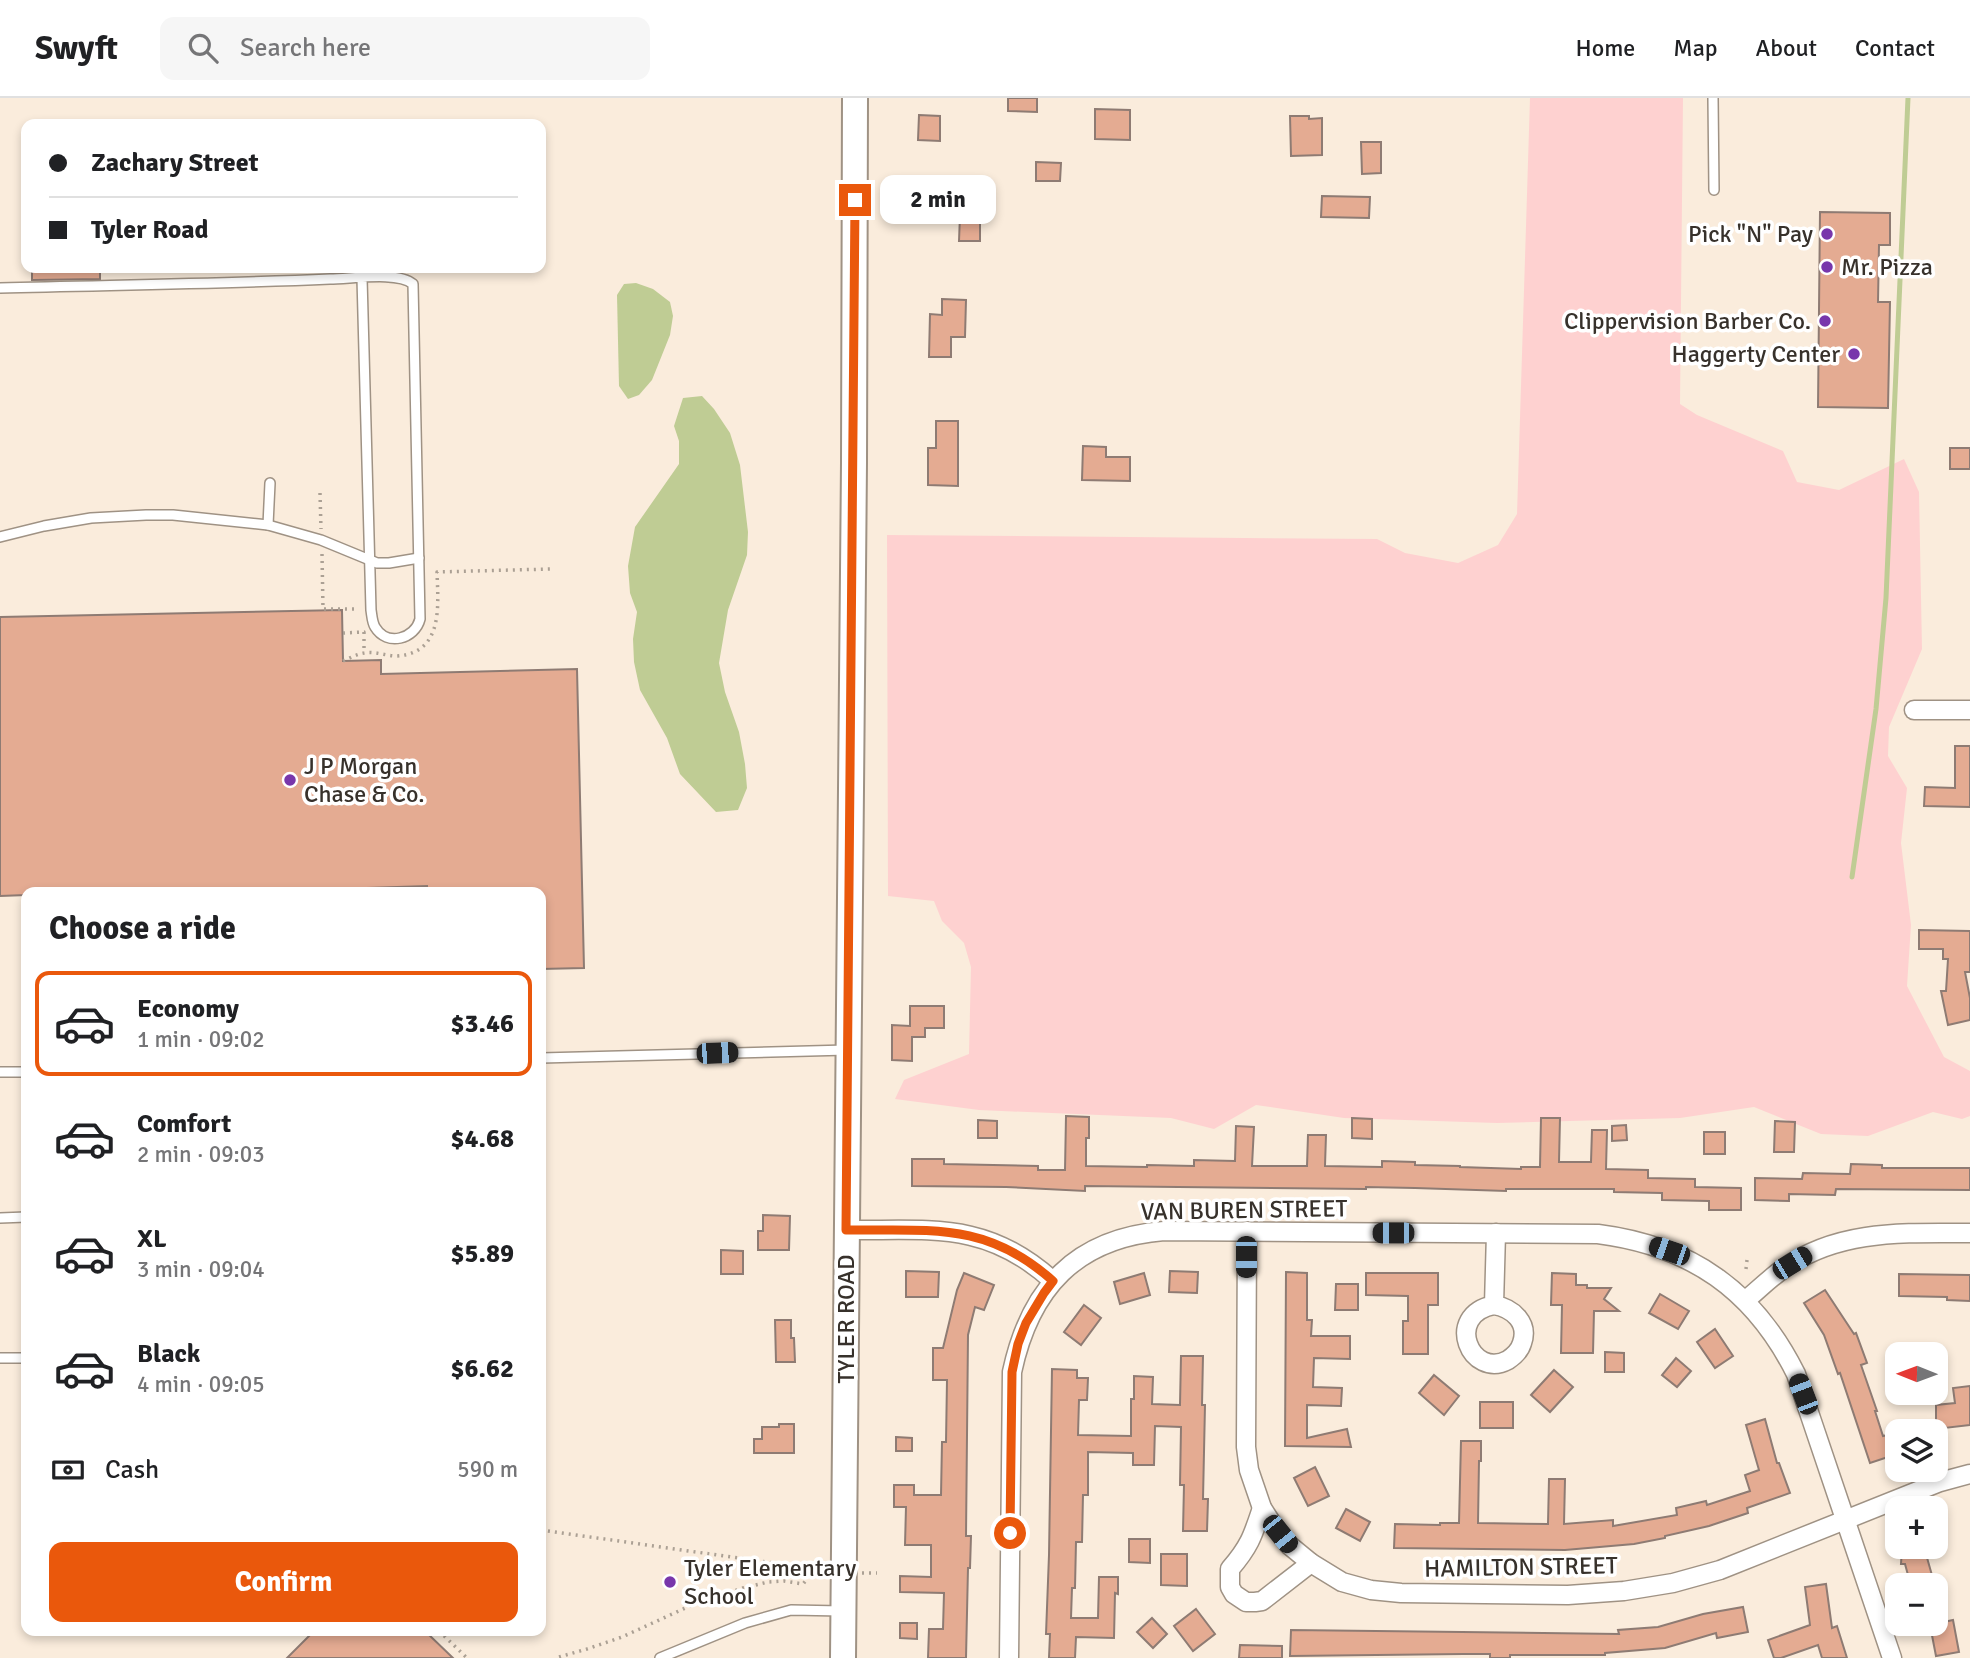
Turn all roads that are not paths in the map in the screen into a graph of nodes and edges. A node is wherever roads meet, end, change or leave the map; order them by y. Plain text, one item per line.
1 (855, 98) edge
2 (1713, 98) edge
3 (1714, 190) dead end
4 (362, 278) junction
5 (0, 288) edge
6 (270, 483) dead end
7 (268, 525) junction
8 (0, 537) edge
9 (419, 558) junction
10 (369, 559) junction
11 (1914, 710) dead end
12 (1970, 710) edge
13 (848, 1050) junction
14 (546, 1058) edge
15 (0, 1072) edge
16 (21, 1072) edge
17 (0, 1217) edge
18 (21, 1217) edge
19 (846, 1230) junction
20 (1247, 1231) junction
21 (1496, 1233) junction
22 (1970, 1233) edge
23 (1053, 1281) junction
24 (1746, 1300) junction
25 (1494, 1305) dead end
26 (0, 1358) edge
27 (21, 1358) edge
28 (1970, 1474) edge
29 (1262, 1508) junction
30 (1845, 1520) junction
31 (1311, 1563) junction
32 (844, 1611) junction
33 (660, 1658) edge
34 (843, 1658) edge
35 (1009, 1658) edge
36 (1892, 1658) edge

1 - 13 street, TYLER ROAD
2 - 3 lane
4 - 5 lane
4 - 9 lane
4 - 10 lane
6 - 7 lane
7 - 8 lane
7 - 10 lane
9 - 10 lane
9 - 10 lane
11 - 12 street
13 - 14 lane
13 - 19 street, TYLER ROAD
15 - 16 lane
17 - 18 lane
19 - 23 street
19 - 32 street, TYLER ROAD
20 - 21 street, VAN BUREN STREET
20 - 23 street, VAN BUREN STREET
20 - 29 street, HAMILTON STREET
21 - 24 street, VAN BUREN STREET
21 - 25 street
22 - 24 street
23 - 35 street, VAN BUREN STREET
24 - 30 street, VAN BUREN STREET
26 - 27 lane
28 - 30 street, HAMILTON STREET
29 - 31 street, HAMILTON STREET
29 - 31 street
30 - 31 street, HAMILTON STREET
30 - 36 street, VAN BUREN STREET
32 - 33 lane
32 - 34 street, TYLER ROAD

